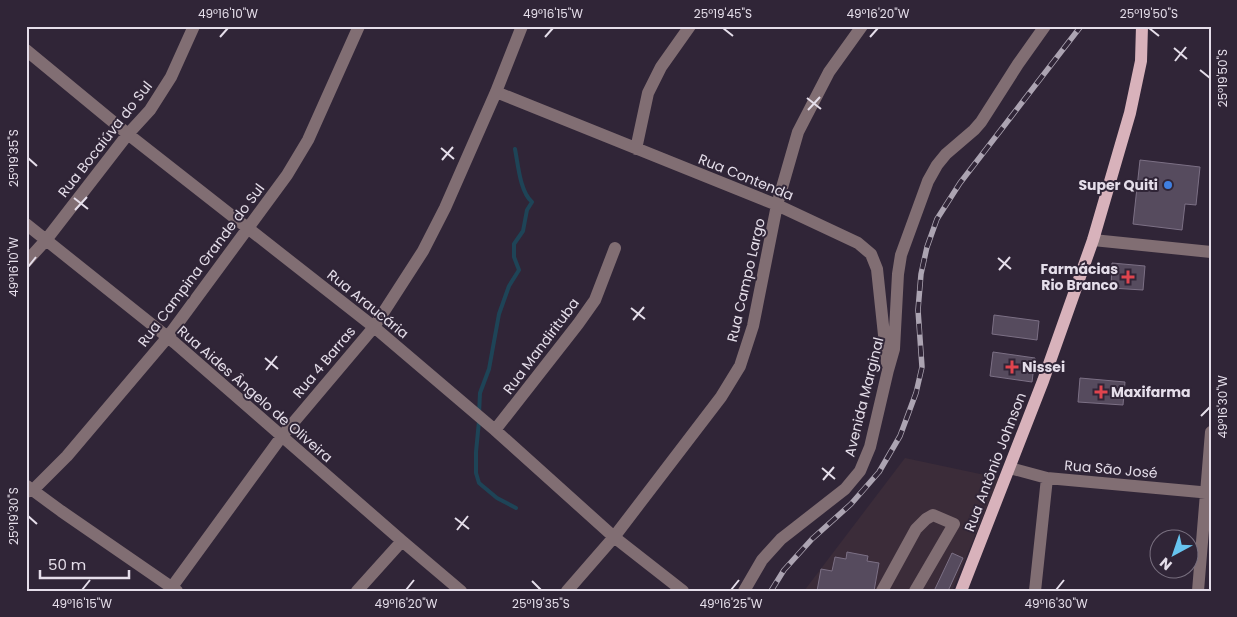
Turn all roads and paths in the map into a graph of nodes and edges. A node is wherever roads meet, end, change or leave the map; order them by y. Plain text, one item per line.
1 (194, 26) edge
2 (359, 26) edge
3 (522, 26) edge
4 (690, 26) edge
5 (862, 26) edge
6 (1045, 26) edge
7 (1142, 26) edge
8 (26, 50) edge
9 (496, 92) junction
10 (128, 134) junction
11 (636, 148) junction
12 (777, 205) junction
13 (26, 224) edge
14 (248, 229) junction
15 (46, 240) junction
16 (1093, 240) junction
17 (615, 248) dead end
18 (1211, 252) edge
19 (26, 262) edge
20 (374, 326) junction
21 (167, 338) junction
22 (888, 370) junction
23 (495, 430) junction
24 (1211, 432) edge
25 (282, 436) junction
26 (1010, 468) junction
27 (1047, 478) junction
28 (28, 489) edge
29 (1208, 493) edge
30 (614, 537) junction
31 (402, 541) junction
32 (173, 590) edge
33 (357, 591) edge
34 (461, 591) edge
35 (566, 591) edge
36 (683, 591) edge
37 (744, 591) edge
38 (882, 591) edge
39 (915, 591) edge
40 (961, 591) edge
41 (1035, 591) edge
42 (1198, 591) edge

1 - 10 street, Rua Bocaiúva do Sul
2 - 14 street, Rua Campina Grande do Sul
3 - 9 street, Rua 4 Barras
4 - 11 street
5 - 12 street, Rua Campo Largo
6 - 22 street, Avenida Marginal
7 - 16 main road, Rua Antônio Johnson
8 - 10 street, Rua Araucária
9 - 11 street, Rua Contenda
9 - 20 street, Rua 4 Barras
10 - 14 street, Rua Araucária
10 - 15 street, Rua Bocaiúva do Sul
11 - 12 street, Rua Contenda
12 - 22 street, Rua Contenda
12 - 30 street, Rua Campo Largo
13 - 15 street, Rua Aides Ângelo de Oliveira
14 - 20 street, Rua Araucária
14 - 21 street, Rua Campina Grande do Sul
15 - 19 street, Rua Bocaiúva do Sul
15 - 21 street, Rua Aides Ângelo de Oliveira
16 - 18 street
16 - 26 main road, Rua Antônio Johnson
17 - 23 street, Rua Mandirituba
20 - 23 street, Rua Araucária
20 - 25 street, Rua 4 Barras
21 - 25 street, Rua Aides Ângelo de Oliveira
21 - 28 street, Rua Campina Grande do Sul
22 - 37 street, Avenida Marginal
23 - 30 street, Rua Araucária
24 - 29 street
25 - 31 street, Rua Aides Ângelo de Oliveira
25 - 32 street, Rua 4 Barras
26 - 27 street, Rua São José
26 - 40 main road, Rua Antônio Johnson
27 - 29 street, Rua São José
27 - 41 street
28 - 32 street
29 - 42 street
30 - 35 street, Rua Campo Largo
30 - 36 street, Rua Araucária
31 - 33 street
31 - 34 street, Rua Aides Ângelo de Oliveira
38 - 39 street

